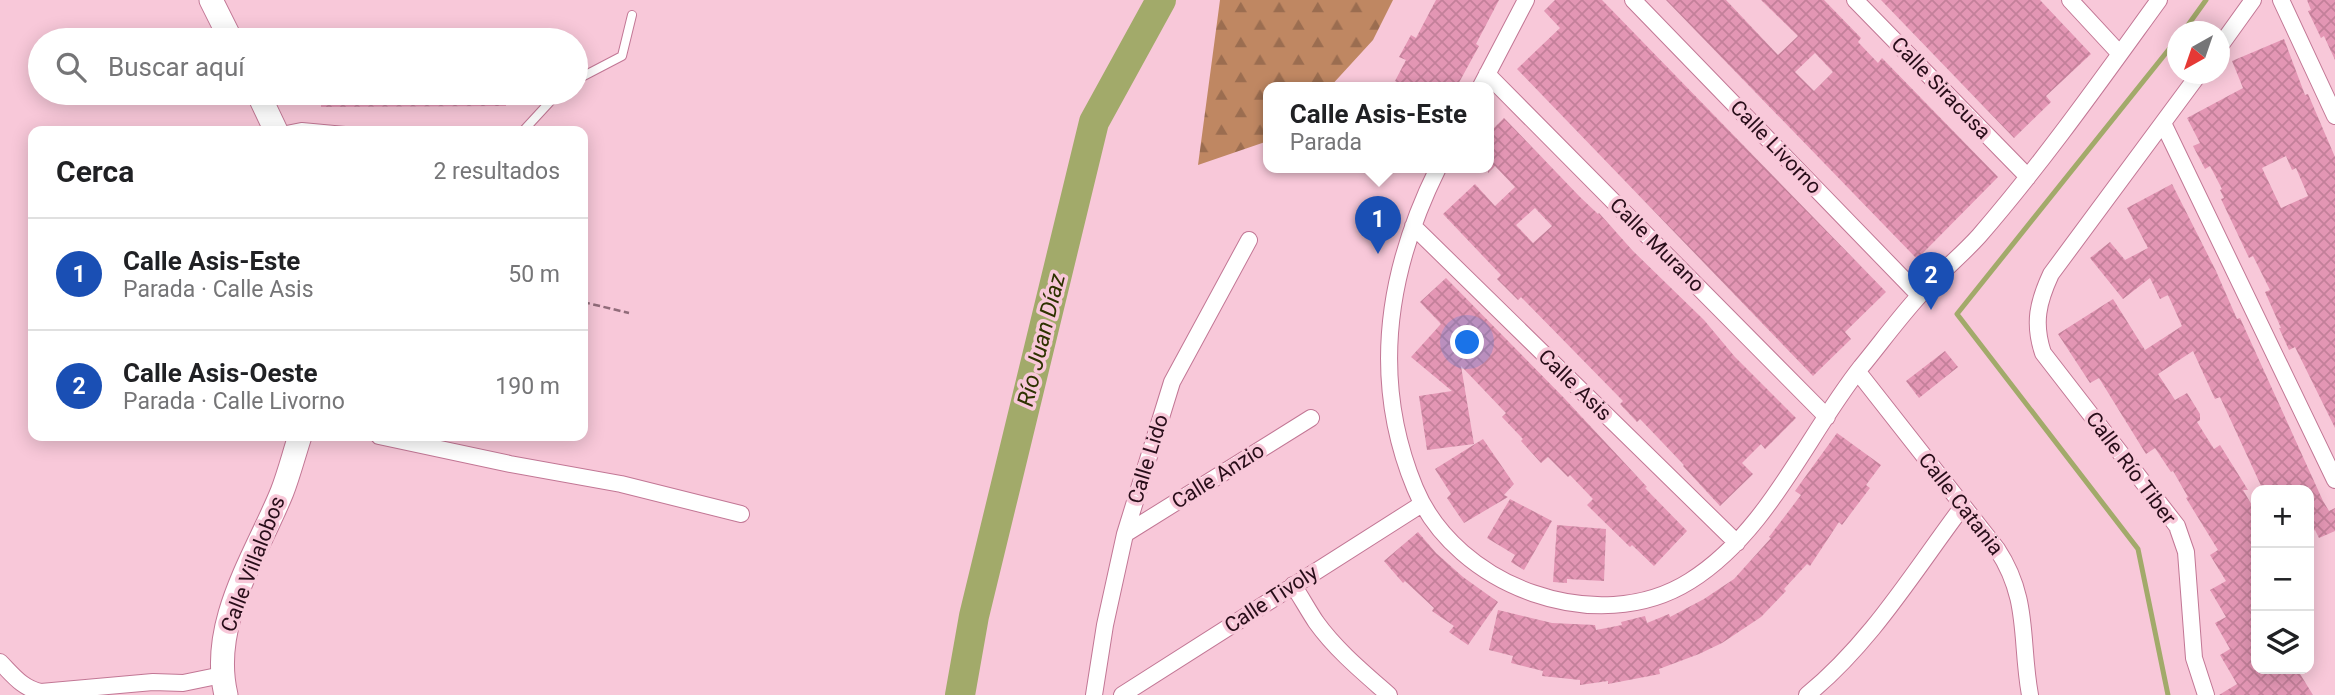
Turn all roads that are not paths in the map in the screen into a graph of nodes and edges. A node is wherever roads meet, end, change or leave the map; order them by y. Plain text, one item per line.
1 (211, 0) edge
2 (1526, 0) edge
3 (1633, 0) edge
4 (1855, 0) edge
5 (2070, 0) edge
6 (2159, 0) edge
7 (2253, 0) edge
8 (2281, 0) edge
9 (632, 15) dead end
10 (226, 28) edge
11 (2230, 32) edge
12 (2120, 54) junction
13 (588, 74) edge
14 (1484, 81) edge
15 (2192, 84) edge
16 (1494, 91) edge
17 (264, 105) edge
18 (547, 105) edge
19 (2335, 116) edge
20 (2163, 123) junction
21 (274, 126) edge
22 (528, 126) edge
23 (1436, 173) edge
24 (2028, 177) junction
25 (1413, 226) junction
26 (1249, 240) dead end
27 (1919, 295) junction
28 (1858, 372) junction
29 (1827, 417) junction
30 (1311, 418) dead end
31 (298, 441) edge
32 (402, 441) edge
33 (2335, 480) edge
34 (1422, 505) junction
35 (1963, 506) junction
36 (741, 514) dead end
37 (1125, 534) junction
38 (1737, 543) junction
39 (1293, 585) junction
40 (0, 662) edge
41 (224, 685) edge
42 (1094, 695) edge
43 (1122, 695) edge
44 (1389, 695) edge
45 (1807, 695) edge
46 (2030, 695) edge
47 (2206, 695) edge

1 - 10 main road
2 - 14 street
3 - 27 street, Calle Livorno
4 - 24 street, Calle Siracusa
5 - 12 street
6 - 12 street
7 - 11 street
8 - 19 street
9 - 13 lane
12 - 24 street
15 - 20 street
16 - 29 street, Calle Murano
17 - 21 main road
18 - 22 lane
20 - 33 street
20 - 47 street, Calle Río Tiber
23 - 25 street
24 - 27 street
25 - 34 street
25 - 38 street, Calle Asis
26 - 37 street, Calle Lido
27 - 28 street
28 - 29 street
28 - 35 street, Calle Catania
29 - 38 street
30 - 37 street, Calle Anzio
31 - 41 main road, Calle Villalobos
32 - 36 street
34 - 38 street
34 - 39 street, Calle Tivoly
35 - 45 street
35 - 46 street, Calle Catania
37 - 42 street, Calle Lido
39 - 43 street, Calle Tivoly
39 - 44 street
40 - 41 street

